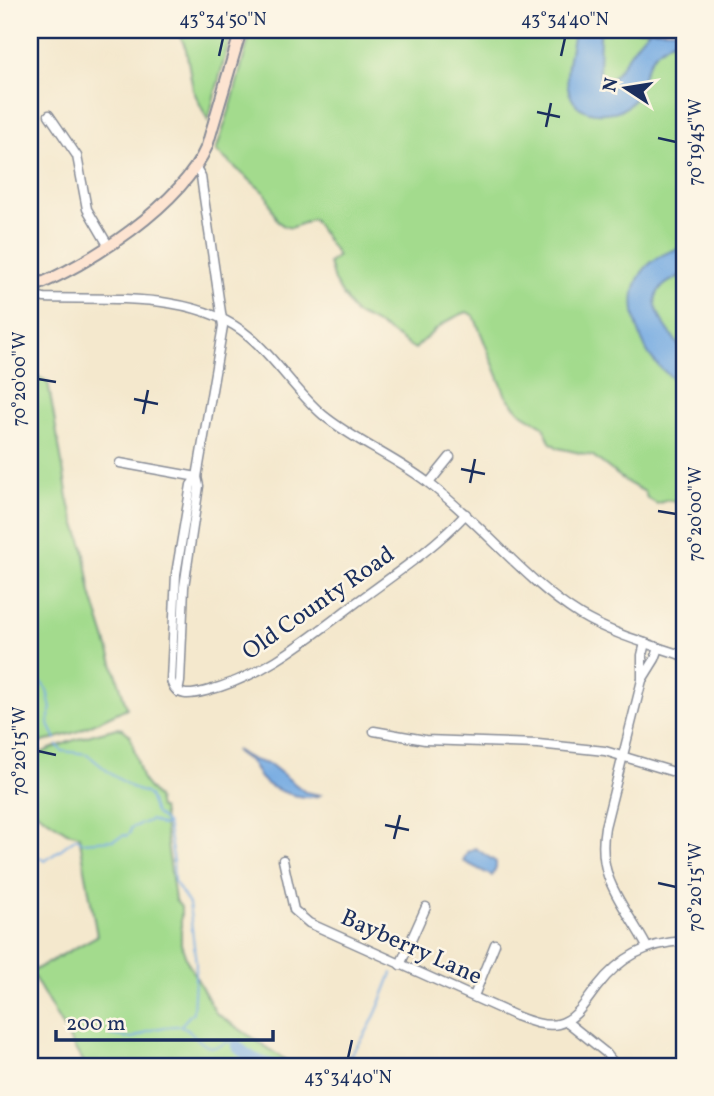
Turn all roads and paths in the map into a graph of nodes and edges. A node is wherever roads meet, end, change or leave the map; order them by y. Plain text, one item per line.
1 (241, 30) edge
2 (49, 116) dead end
3 (195, 169) junction
4 (108, 244) junction
5 (30, 288) edge
6 (30, 293) edge
7 (222, 317) junction
8 (450, 457) dead end
9 (120, 463) dead end
10 (197, 477) junction
11 (429, 483) junction
12 (466, 514) junction
13 (645, 643) junction
14 (659, 648) junction
15 (684, 656) edge
16 (642, 680) junction
17 (374, 731) dead end
18 (623, 756) junction
19 (684, 775) edge
20 (283, 860) dead end
21 (426, 907) dead end
22 (684, 942) edge
23 (495, 944) dead end
24 (647, 947) junction
25 (400, 965) junction
26 (474, 996) junction
27 (566, 1021) junction
28 (616, 1066) edge

1 - 3 main road
2 - 4 street
3 - 4 main road
3 - 7 street, Old County Road
4 - 5 main road
6 - 7 street
7 - 10 street, Old County Road
7 - 11 street
8 - 11 street
9 - 10 street
10 - 12 street, Old County Road
11 - 12 street
12 - 13 street
13 - 14 street
13 - 16 street
14 - 15 street
14 - 16 street
16 - 18 street
17 - 18 street
18 - 19 street
18 - 24 street
20 - 25 street, Bayberry Lane
21 - 25 street
22 - 24 street
23 - 26 street
24 - 27 street
25 - 26 street, Bayberry Lane
26 - 27 street, Bayberry Lane
27 - 28 street

